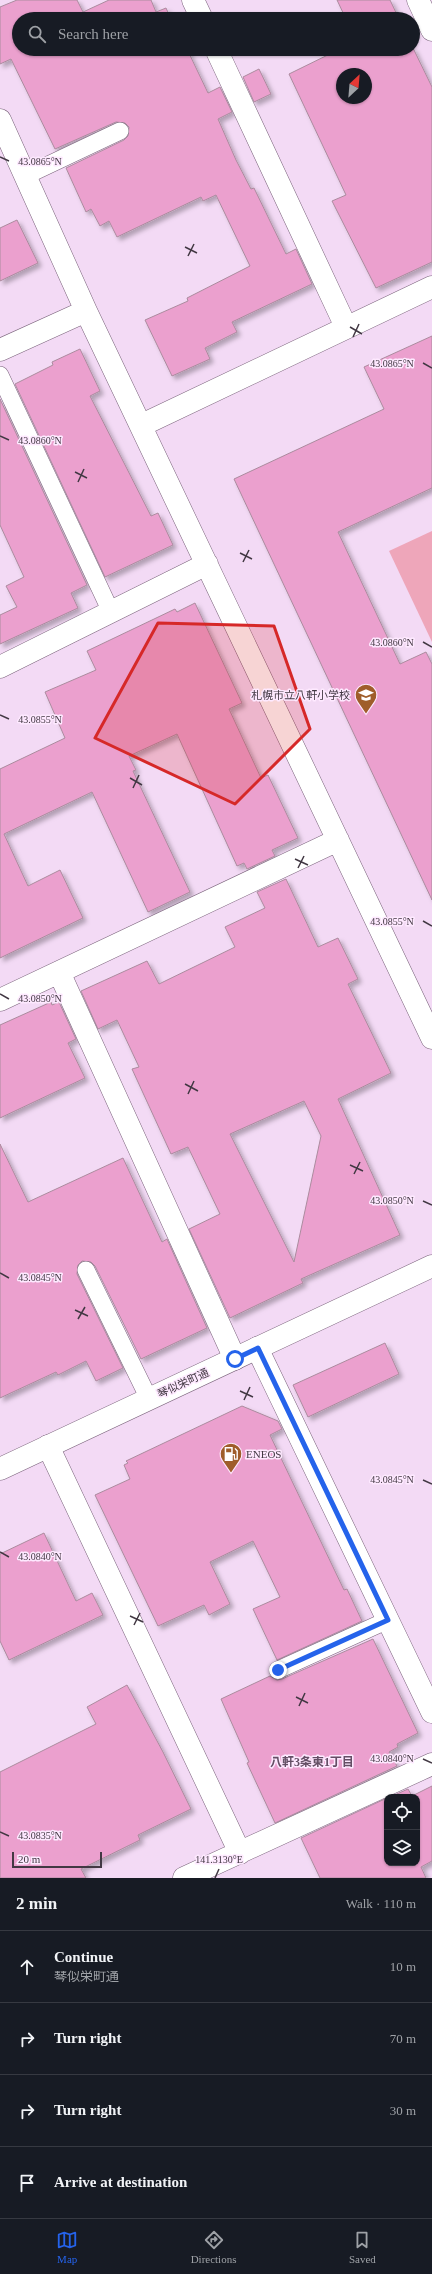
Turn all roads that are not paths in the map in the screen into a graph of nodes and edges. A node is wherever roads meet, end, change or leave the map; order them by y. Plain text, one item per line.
1 (193, 0) edge
2 (418, 0) edge
3 (199, 12) edge
4 (432, 30) edge
5 (219, 56) edge
6 (0, 120) edge
7 (120, 131) dead end
8 (25, 176) junction
9 (432, 287) edge
10 (86, 311) junction
11 (346, 327) junction
12 (0, 350) edge
13 (0, 375) edge
14 (142, 425) junction
15 (208, 564) junction
16 (111, 612) junction
17 (0, 667) edge
18 (338, 840) junction
19 (59, 972) junction
20 (0, 1000) edge
21 (432, 1038) edge
22 (432, 1266) edge
23 (86, 1270) dead end
24 (258, 1348) junction
25 (235, 1359) junction
26 (149, 1399) junction
27 (48, 1446) junction
28 (0, 1469) edge
29 (388, 1620) junction
30 (278, 1670) dead end
31 (432, 1712) edge
32 (432, 1764) edge
33 (240, 1852) junction
34 (184, 1878) edge

1 - 3 street
2 - 4 street
5 - 11 street
6 - 8 street
7 - 8 lane
8 - 10 street
9 - 11 street
10 - 12 street
10 - 14 street
11 - 14 street
13 - 16 lane
14 - 15 street
15 - 16 street
15 - 18 street
16 - 17 street
18 - 19 street
18 - 21 street
19 - 20 street
19 - 25 street
22 - 24 street, 琴似栄町通
23 - 26 lane
24 - 25 street, 琴似栄町通
24 - 29 street
25 - 26 street, 琴似栄町通
26 - 27 street, 琴似栄町通
27 - 28 street, 琴似栄町通
27 - 33 street
29 - 30 lane
29 - 31 street
32 - 33 street
33 - 34 street

